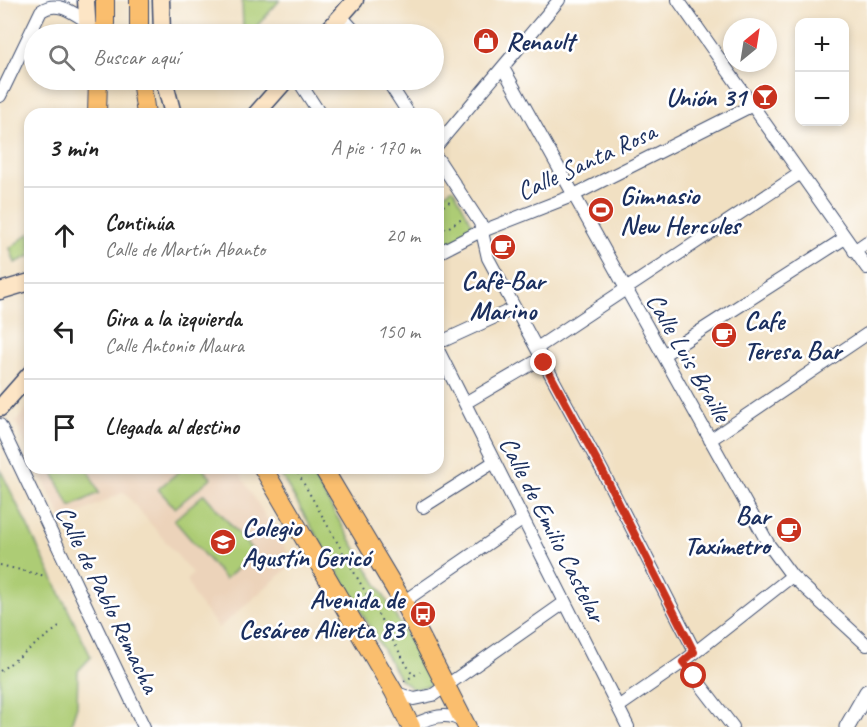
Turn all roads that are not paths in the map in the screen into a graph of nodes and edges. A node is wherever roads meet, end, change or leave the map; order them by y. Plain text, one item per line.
1 (86, 0) edge
2 (105, 0) edge
3 (139, 0) edge
4 (161, 0) edge
5 (355, 0) edge
6 (559, 0) edge
7 (678, 0) edge
8 (68, 3) edge
9 (341, 16) junction
10 (35, 24) edge
11 (84, 24) edge
12 (87, 24) edge
13 (105, 24) edge
14 (140, 24) edge
15 (162, 24) edge
16 (334, 24) edge
17 (348, 24) edge
18 (24, 46) edge
19 (502, 68) junction
20 (98, 90) edge
21 (142, 90) edge
22 (167, 90) edge
23 (277, 90) edge
24 (304, 90) edge
25 (393, 90) edge
26 (0, 96) edge
27 (751, 106) junction
28 (97, 108) edge
29 (145, 108) edge
30 (172, 108) edge
31 (261, 108) edge
32 (316, 108) edge
33 (405, 108) edge
34 (444, 137) edge
35 (444, 168) edge
36 (799, 174) junction
37 (572, 196) junction
38 (482, 232) junction
39 (845, 238) junction
40 (867, 242) edge
41 (444, 250) edge
42 (854, 251) junction
43 (867, 268) edge
44 (24, 284) edge
45 (0, 291) edge
46 (625, 291) junction
47 (515, 308) junction
48 (867, 334) edge
49 (444, 340) edge
50 (539, 353) junction
51 (663, 355) junction
52 (444, 362) edge
53 (24, 381) edge
54 (465, 403) junction
55 (0, 408) edge
56 (0, 425) edge
57 (710, 440) junction
58 (494, 462) junction
59 (267, 474) edge
60 (327, 474) edge
61 (423, 507) dead end
62 (522, 520) junction
63 (792, 576) junction
64 (403, 602) junction
65 (564, 603) junction
66 (867, 645) edge
67 (694, 652) junction
68 (683, 662) junction
69 (400, 686) junction
70 (448, 686) junction
71 (867, 692) edge
72 (618, 707) junction
73 (466, 725) edge
74 (144, 727) edge
75 (410, 727) edge
76 (628, 727) edge
77 (733, 727) edge
78 (847, 727) edge

1 - 12 main road
2 - 13 main road
3 - 14 main road
4 - 15 main road
5 - 9 main road
6 - 19 street
7 - 27 street
8 - 10 street
8 - 11 street
9 - 16 main road
9 - 17 street
18 - 26 street
19 - 34 street
19 - 37 street, Calle Luis Braille
20 - 28 main road
21 - 29 main road
22 - 30 main road
23 - 31 main road
24 - 32 street
25 - 33 street
27 - 36 street
27 - 37 street, Calle Santa Rosa
35 - 38 street
36 - 39 street
36 - 46 street
37 - 38 street, Calle Santa Rosa
37 - 46 street, Calle Luis Braille
38 - 41 street, Calle Santa Rosa
38 - 47 street
39 - 42 street
39 - 51 street
40 - 42 street
42 - 43 street
44 - 45 main road
46 - 50 street
46 - 51 street, Calle Luis Braille
47 - 49 street
47 - 50 street
48 - 57 street
50 - 54 street
50 - 67 street
51 - 57 street, Calle Luis Braille
52 - 54 street, Calle de Emilio Castelar
53 - 55 main road
54 - 58 street, Calle de Emilio Castelar
56 - 74 street, Calle de Pablo Remacha
57 - 63 street, Calle Luis Braille
58 - 61 street
58 - 62 street, Calle de Emilio Castelar
59 - 69 main road
60 - 64 main road
62 - 64 street
62 - 65 street, Calle de Emilio Castelar
63 - 66 street, Calle Luis Braille
63 - 67 street
64 - 70 main road
65 - 70 street
65 - 72 street, Calle de Emilio Castelar
67 - 68 street
68 - 72 street
68 - 77 street
69 - 70 street
69 - 75 main road
70 - 73 main road
71 - 78 street
72 - 76 street, Calle de Emilio Castelar
73 - 75 street

